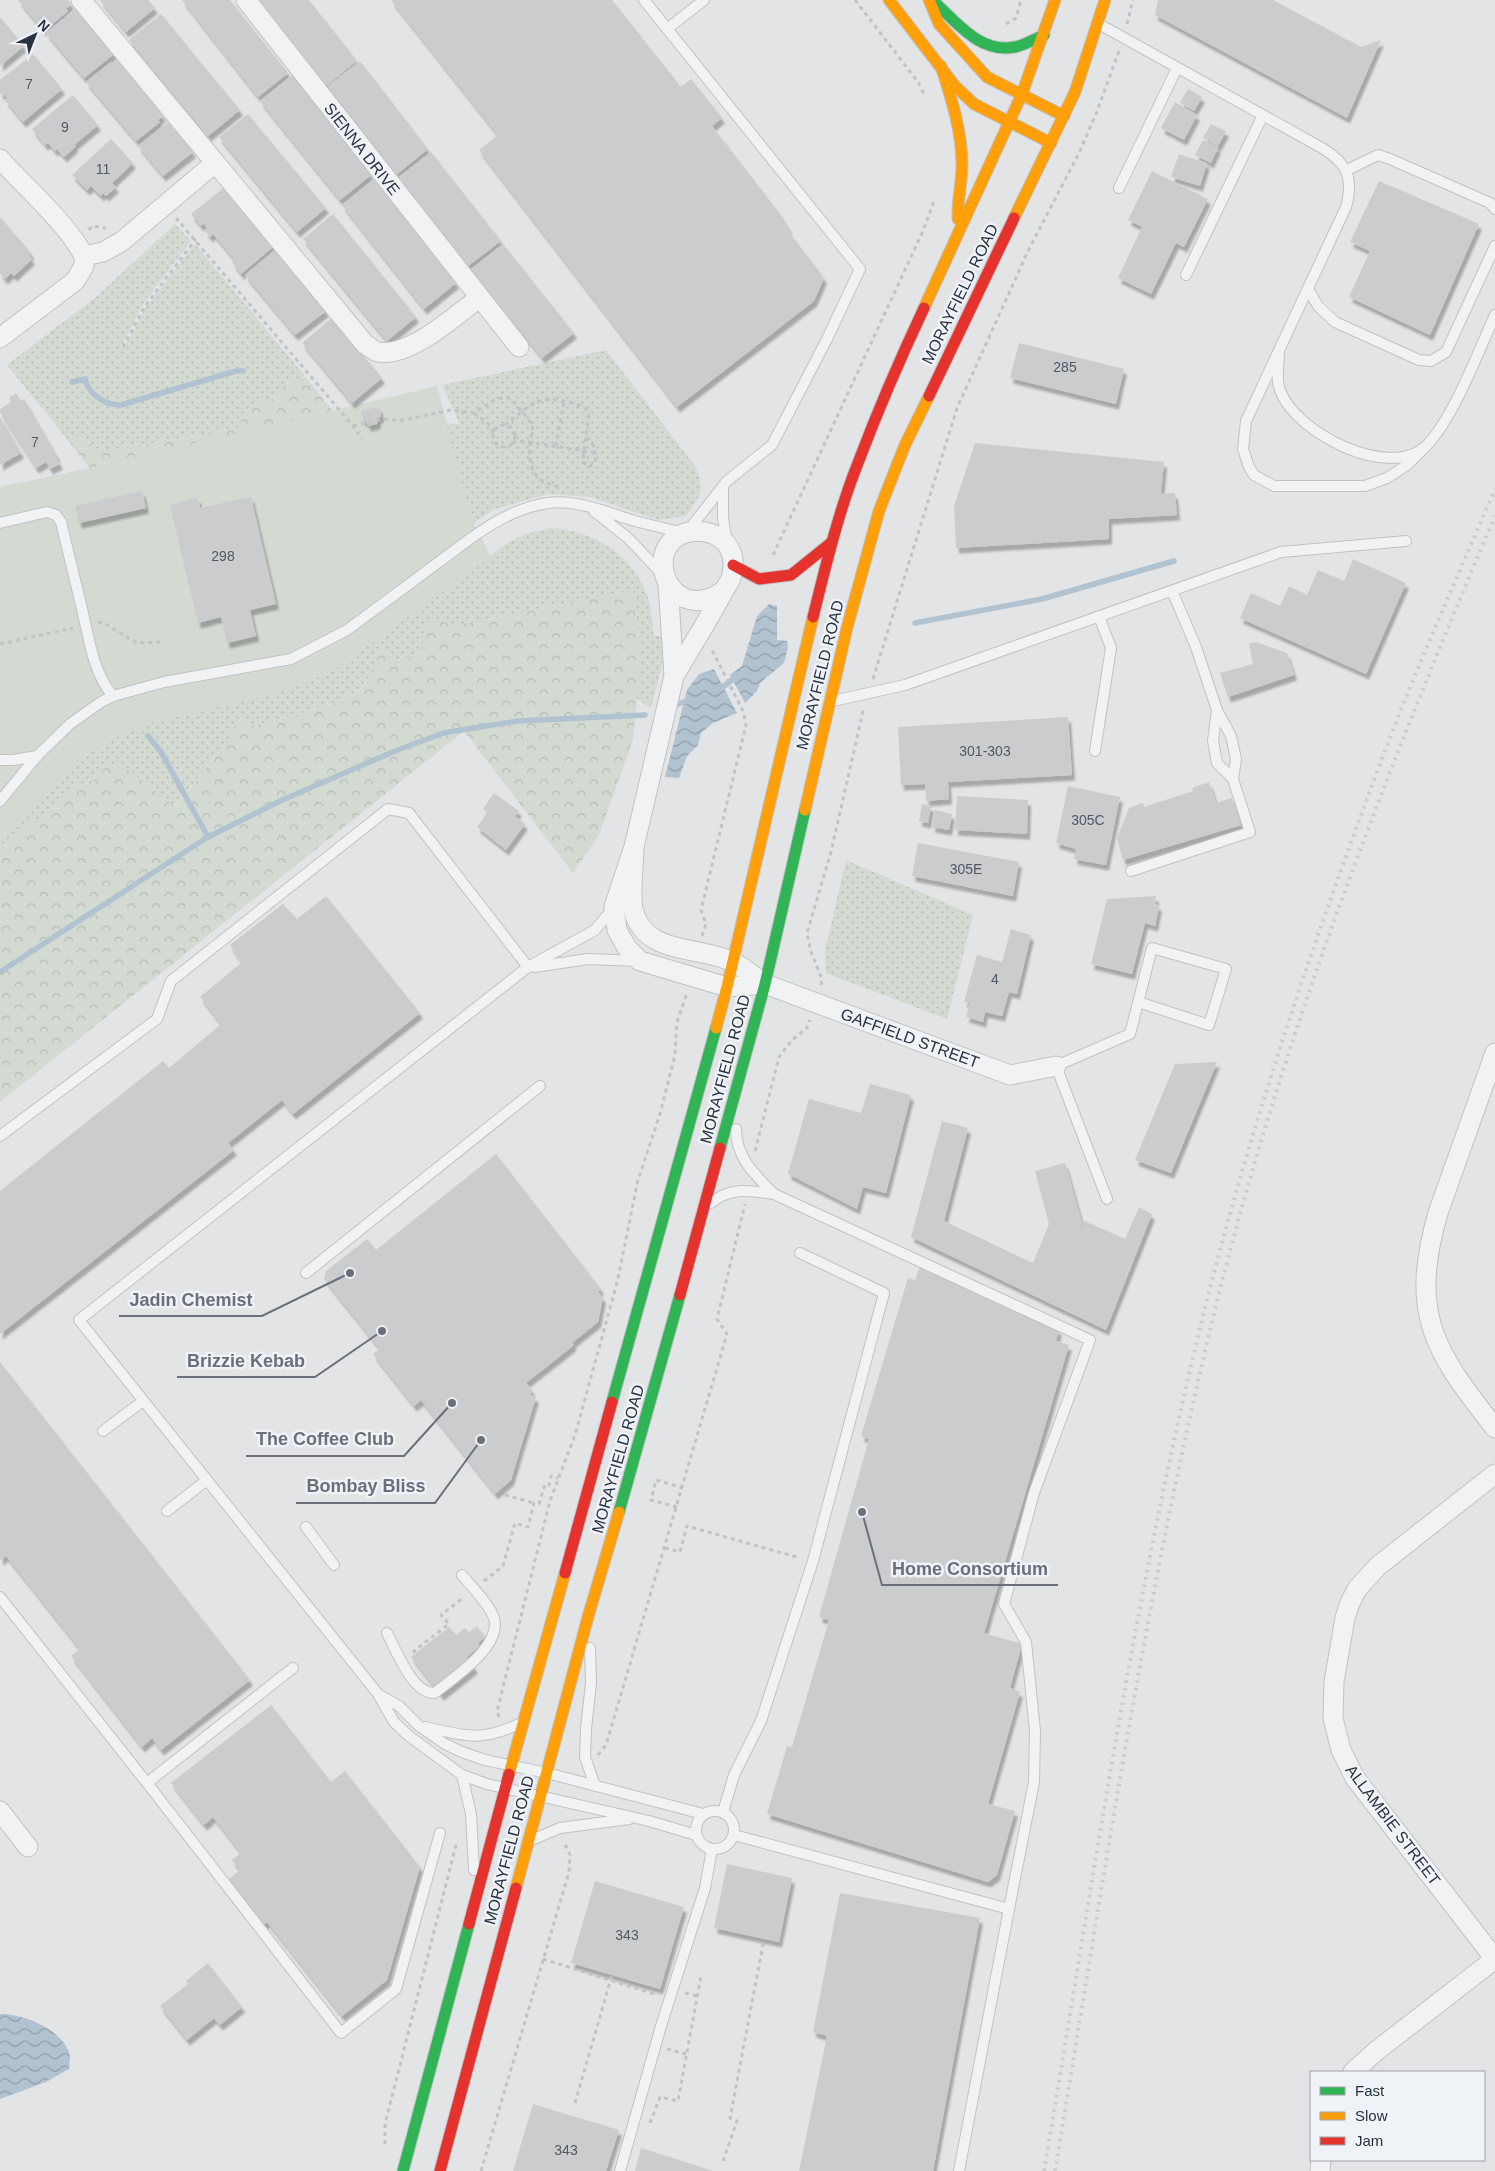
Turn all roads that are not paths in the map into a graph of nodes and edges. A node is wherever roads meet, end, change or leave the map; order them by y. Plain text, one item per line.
1 (81, 0) edge
2 (246, 0) edge
3 (644, 0) edge
4 (704, 0) edge
5 (885, 0) edge
6 (889, 0) edge
7 (931, 0) edge
8 (1055, 0) edge
9 (1105, 0) edge
10 (896, 10) junction
11 (1098, 24) junction
12 (667, 29) junction
13 (1044, 34) junction
14 (941, 66) junction
15 (1177, 68) junction
16 (1022, 94) junction
17 (1264, 115) junction
18 (1064, 116) junction
19 (1009, 124) junction
20 (1051, 144) junction
21 (0, 160) edge
22 (214, 163) junction
23 (1347, 170) junction
24 (1119, 188) dead end
25 (1495, 209) edge
26 (960, 233) junction
27 (1495, 246) edge
28 (79, 248) junction
29 (1186, 275) dead end
30 (1308, 289) junction
31 (479, 298) junction
32 (1495, 315) edge
33 (0, 338) edge
34 (519, 347) dead end
35 (1279, 353) junction
36 (1426, 446) junction
37 (723, 486) junction
38 (588, 507) junction
39 (0, 523) edge
40 (686, 533) junction
41 (1406, 541) dead end
42 (832, 542) junction
43 (727, 546) junction
44 (733, 565) junction
45 (666, 580) junction
46 (723, 590) junction
47 (1172, 591) junction
48 (1099, 616) junction
49 (674, 676) junction
50 (113, 696) junction
51 (829, 702) junction
52 (1217, 710) junction
53 (1095, 751) dead end
54 (37, 756) junction
55 (0, 760) edge
56 (1233, 779) junction
57 (0, 799) edge
58 (634, 847) junction
59 (1131, 872) dead end
60 (614, 908) junction
61 (640, 961) junction
62 (732, 962) junction
63 (528, 968) junction
64 (765, 984) junction
65 (727, 986) junction
66 (1138, 1002) junction
67 (1495, 1053) edge
68 (1056, 1066) junction
69 (540, 1086) dead end
70 (735, 1092) junction
71 (0, 1136) edge
72 (774, 1194) junction
73 (1107, 1200) dead end
74 (703, 1211) junction
75 (800, 1252) dead end
76 (306, 1274) dead end
77 (143, 1401) junction
78 (1495, 1428) edge
79 (103, 1431) dead end
80 (1495, 1474) edge
81 (207, 1480) junction
82 (167, 1512) dead end
83 (306, 1527) dead end
84 (334, 1565) dead end
85 (462, 1575) dead end
86 (0, 1597) edge
87 (588, 1618) junction
88 (387, 1633) dead end
89 (293, 1668) dead end
90 (378, 1694) junction
91 (523, 1722) junction
92 (419, 1726) junction
93 (511, 1766) junction
94 (547, 1773) junction
95 (462, 1776) junction
96 (147, 1783) junction
97 (595, 1786) junction
98 (505, 1787) junction
99 (540, 1797) junction
100 (0, 1811) edge
101 (723, 1812) junction
102 (703, 1814) junction
103 (635, 1818) junction
104 (440, 1833) dead end
105 (696, 1835) junction
106 (734, 1835) junction
107 (528, 1842) junction
108 (28, 1847) dead end
109 (712, 1849) junction
110 (476, 1896) junction
111 (1009, 1909) junction
112 (1495, 1959) edge
113 (1354, 2071) edge
114 (403, 2171) edge
115 (440, 2171) edge
116 (620, 2171) edge
117 (960, 2171) edge

1 - 22 street
2 - 31 street, SIENNA DRIVE
3 - 12 lane
4 - 12 lane
5 - 10 main road
6 - 10 main road
7 - 13 main road
7 - 16 main road
8 - 13 main road, MORAYFIELD ROAD
9 - 11 main road, MORAYFIELD ROAD
10 - 14 main road
11 - 15 lane
11 - 18 main road, MORAYFIELD ROAD
12 - 37 lane
13 - 16 main road, MORAYFIELD ROAD
14 - 19 main road
14 - 26 main road
15 - 17 lane
15 - 24 lane
16 - 18 main road
16 - 19 main road, MORAYFIELD ROAD
17 - 23 lane
17 - 29 lane
18 - 20 main road, MORAYFIELD ROAD
19 - 20 main road
19 - 26 main road, MORAYFIELD ROAD
20 - 51 main road, MORAYFIELD ROAD
21 - 28 street
22 - 28 street
22 - 31 street
23 - 25 lane
23 - 30 lane
26 - 42 main road, MORAYFIELD ROAD
27 - 30 lane
28 - 33 street
30 - 35 lane
31 - 34 street, SIENNA DRIVE
32 - 36 lane
35 - 36 lane
35 - 36 lane
37 - 40 lane
37 - 43 lane
38 - 40 lane
38 - 45 lane
38 - 50 lane
39 - 50 lane
40 - 43 street
40 - 45 street
41 - 47 lane
42 - 44 main road
42 - 62 main road, MORAYFIELD ROAD
43 - 44 street
44 - 46 street
45 - 46 street
45 - 49 street
46 - 49 street
47 - 48 lane
47 - 52 lane
48 - 51 lane
48 - 53 lane
49 - 58 street
50 - 54 lane
51 - 64 main road, MORAYFIELD ROAD
52 - 56 lane
52 - 56 lane
54 - 55 lane
54 - 57 lane
56 - 59 lane
58 - 60 street
58 - 62 street
60 - 61 street
60 - 63 lane
61 - 63 lane
61 - 65 street
62 - 64 street
62 - 65 main road, MORAYFIELD ROAD
63 - 71 lane
63 - 77 lane
64 - 65 street
64 - 68 street, GAFFIELD STREET
64 - 70 main road, MORAYFIELD ROAD
65 - 91 main road, MORAYFIELD ROAD
66 - 66 lane
66 - 68 lane
67 - 78 street
68 - 73 lane
69 - 76 lane
70 - 72 lane
70 - 74 main road, MORAYFIELD ROAD
72 - 74 lane
72 - 111 lane
74 - 87 main road, MORAYFIELD ROAD
75 - 101 lane
77 - 79 lane
77 - 81 lane
80 - 112 street, ALLAMBIE STREET
81 - 82 lane
81 - 90 lane
83 - 84 lane
85 - 88 lane
86 - 96 lane
87 - 94 main road, MORAYFIELD ROAD
87 - 97 lane
89 - 96 lane
90 - 92 lane
90 - 95 lane
91 - 92 lane
91 - 93 main road, MORAYFIELD ROAD
92 - 93 lane
93 - 94 lane
93 - 98 main road, MORAYFIELD ROAD
94 - 97 lane
94 - 99 main road, MORAYFIELD ROAD
95 - 98 lane
95 - 110 lane
96 - 104 lane
97 - 102 lane
98 - 99 lane
98 - 110 main road, MORAYFIELD ROAD
99 - 103 lane
99 - 107 main road, MORAYFIELD ROAD
100 - 108 street
101 - 102 lane
101 - 106 lane
102 - 105 lane
103 - 105 lane
103 - 107 lane
105 - 109 lane
106 - 109 lane
106 - 111 lane
107 - 115 main road, MORAYFIELD ROAD
109 - 116 lane
110 - 114 main road, MORAYFIELD ROAD
111 - 117 lane
112 - 113 street

